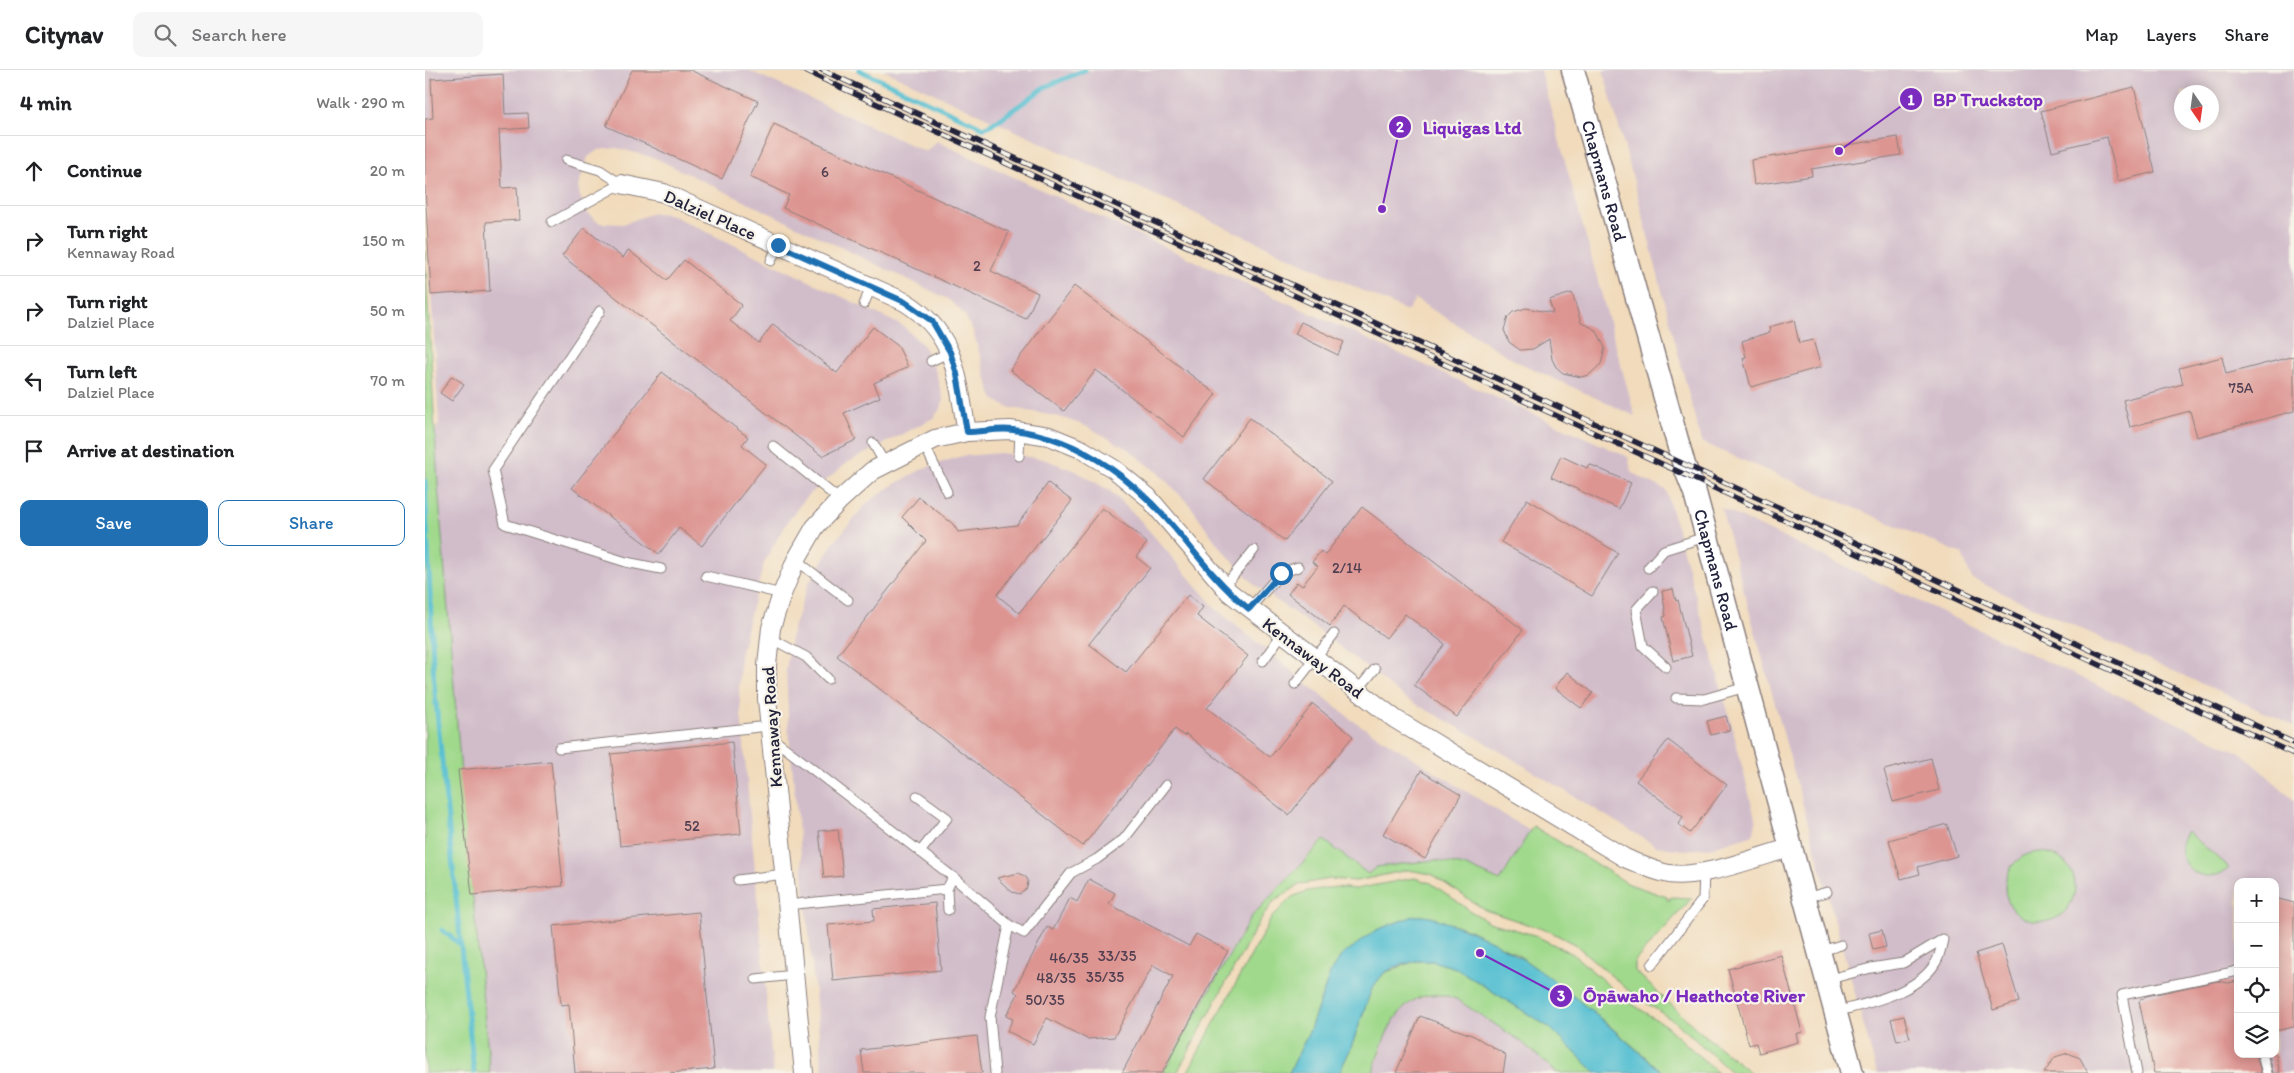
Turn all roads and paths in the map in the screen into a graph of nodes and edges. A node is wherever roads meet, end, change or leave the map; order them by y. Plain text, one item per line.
1 (1573, 70) edge
2 (566, 160) dead end
3 (621, 184) junction
4 (552, 222) dead end
5 (778, 245) junction
6 (771, 261) dead end
7 (871, 287) junction
8 (864, 304) dead end
9 (600, 311) dead end
10 (950, 352) junction
11 (931, 361) dead end
12 (1020, 431) junction
13 (967, 432) junction
14 (873, 443) dead end
15 (924, 444) junction
16 (773, 446) dead end
17 (1019, 456) dead end
18 (885, 464) junction
19 (947, 492) dead end
20 (840, 500) junction
21 (1705, 537) junction
22 (1255, 550) dead end
23 (796, 560) junction
24 (1298, 567) dead end
25 (1648, 568) dead end
26 (661, 569) dead end
27 (706, 576) dead end
28 (1224, 587) junction
29 (1653, 591) dead end
30 (781, 594) junction
31 (848, 600) dead end
32 (1249, 609) junction
33 (1282, 634) junction
34 (1334, 634) dead end
35 (770, 638) junction
36 (1315, 659) junction
37 (1263, 661) dead end
38 (1665, 666) dead end
39 (1375, 668) dead end
40 (828, 679) dead end
41 (1295, 684) dead end
42 (1746, 687) junction
43 (1357, 691) junction
44 (1676, 698) dead end
45 (769, 731) junction
46 (559, 748) dead end
47 (1166, 784) dead end
48 (917, 796) dead end
49 (1790, 848) junction
50 (920, 852) junction
51 (1704, 872) junction
52 (784, 874) junction
53 (953, 877) junction
54 (738, 880) dead end
55 (947, 889) junction
56 (1827, 892) dead end
57 (1803, 899) junction
58 (786, 905) junction
59 (948, 910) dead end
60 (1009, 925) junction
61 (1841, 945) dead end
62 (1818, 952) junction
63 (1652, 965) dead end
64 (2234, 971) edge
65 (794, 975) junction
66 (756, 979) dead end
67 (1826, 980) junction
68 (1835, 1012) junction
69 (2263, 1058) edge
70 (804, 1073) edge
71 (995, 1073) edge
72 (1852, 1073) edge
73 (2137, 1073) edge
74 (2267, 1073) edge

1 - 21 street, Chapmans Road
2 - 3 lane
3 - 4 lane
3 - 5 street, Dalziel Place
5 - 6 lane
5 - 7 street, Dalziel Place
7 - 8 lane
7 - 10 street, Dalziel Place
9 - 26 lane
10 - 11 lane
10 - 13 street, Dalziel Place
12 - 13 street, Kennaway Road
12 - 17 lane
12 - 28 street, Kennaway Road
13 - 15 street, Kennaway Road
14 - 18 lane
15 - 18 street, Kennaway Road
15 - 19 lane
16 - 20 lane
18 - 20 street, Kennaway Road
20 - 23 street, Kennaway Road
21 - 25 lane
21 - 42 street, Chapmans Road
22 - 28 lane
23 - 30 street, Kennaway Road
23 - 31 lane
24 - 32 lane
27 - 30 lane
28 - 32 street, Kennaway Road
29 - 38 lane
30 - 35 street, Kennaway Road
32 - 33 street, Kennaway Road
33 - 36 street, Kennaway Road
33 - 37 lane
34 - 36 lane
35 - 40 lane
35 - 45 street, Kennaway Road
36 - 41 lane
36 - 43 street, Kennaway Road
39 - 43 lane
42 - 44 lane
42 - 49 street, Chapmans Road
43 - 51 street, Kennaway Road
45 - 46 lane
45 - 50 lane
45 - 52 street, Kennaway Road
47 - 60 lane
48 - 50 lane
49 - 51 street, Kennaway Road
49 - 57 street, Chapmans Road
50 - 53 lane
51 - 63 lane
52 - 54 lane
52 - 58 street, Kennaway Road
53 - 55 lane
53 - 60 lane
55 - 58 lane
55 - 59 lane
56 - 57 lane
57 - 62 street, Chapmans Road
58 - 65 street, Kennaway Road
60 - 71 lane
61 - 62 lane
62 - 67 street, Chapmans Road
64 - 73 lane
65 - 66 lane
65 - 70 street, Kennaway Road
67 - 68 street, Chapmans Road
67 - 68 lane
68 - 72 street, Chapmans Road
69 - 74 lane

